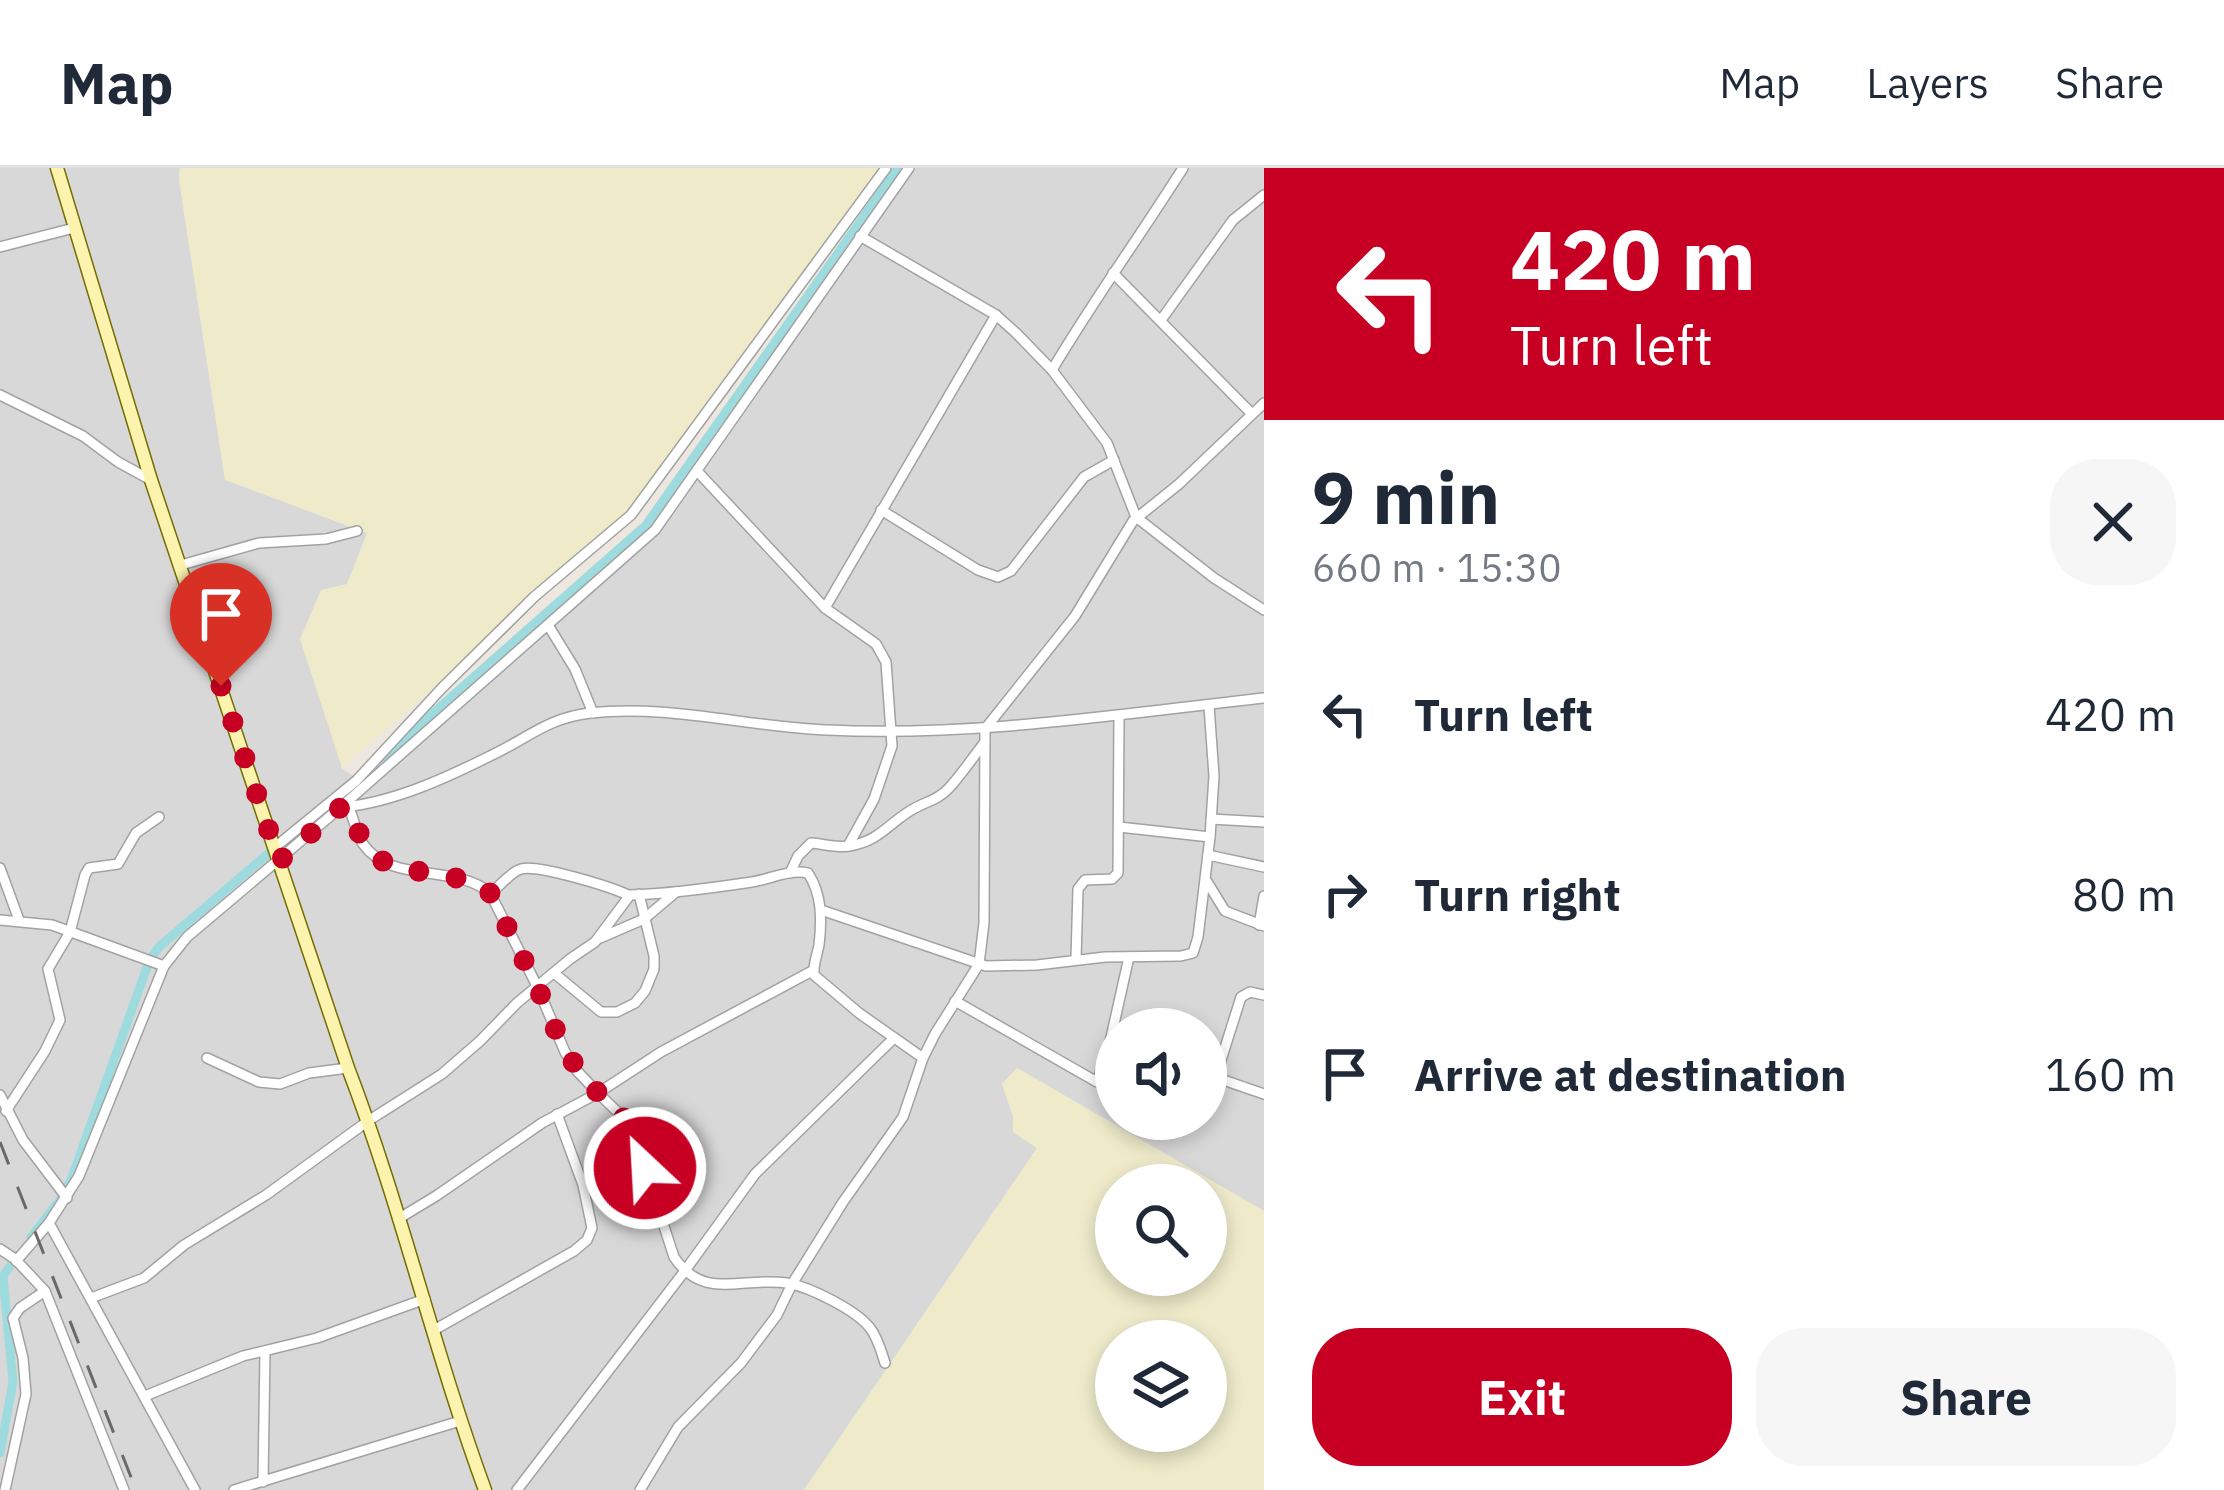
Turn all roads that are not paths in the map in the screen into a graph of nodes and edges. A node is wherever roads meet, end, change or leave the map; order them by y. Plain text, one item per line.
1 (56, 168) edge
2 (886, 168) edge
3 (908, 168) edge
4 (1184, 168) edge
5 (1264, 195) edge
6 (74, 228) junction
7 (860, 236) junction
8 (0, 248) edge
9 (1114, 273) junction
10 (996, 315) junction
11 (1161, 320) junction
12 (1052, 370) junction
13 (0, 394) edge
14 (1264, 403) edge
15 (1251, 412) junction
16 (1114, 460) junction
17 (697, 471) junction
18 (151, 480) junction
19 (881, 510) junction
20 (1136, 517) junction
21 (357, 531) dead end
22 (181, 565) junction
23 (825, 608) junction
24 (1264, 610) edge
25 (548, 625) junction
26 (1264, 698) edge
27 (1209, 706) junction
28 (593, 713) junction
29 (1119, 716) junction
30 (985, 729) junction
31 (893, 730) junction
32 (985, 742) junction
33 (345, 807) junction
34 (159, 817) dead end
35 (1211, 819) junction
36 (1264, 822) edge
37 (1119, 827) junction
38 (1210, 837) junction
39 (848, 846) junction
40 (276, 855) junction
41 (1208, 855) junction
42 (1264, 867) edge
43 (0, 868) edge
44 (790, 872) junction
45 (1205, 880) junction
46 (676, 892) junction
47 (490, 893) junction
48 (633, 895) junction
49 (1264, 896) edge
50 (821, 910) junction
51 (644, 919) junction
52 (0, 920) edge
53 (20, 920) junction
54 (1261, 926) edge
55 (70, 932) junction
56 (599, 938) junction
57 (1129, 957) junction
58 (1076, 959) junction
59 (979, 964) junction
60 (164, 966) junction
61 (812, 971) junction
62 (554, 973) junction
63 (537, 986) junction
64 (1264, 995) edge
65 (955, 1001) junction
66 (1120, 1008) edge
67 (1227, 1032) edge
68 (894, 1038) junction
69 (207, 1058) dead end
70 (923, 1058) junction
71 (348, 1069) junction
72 (1095, 1081) edge
73 (1227, 1081) edge
74 (598, 1093) junction
75 (1264, 1094) edge
76 (0, 1095) edge
77 (6, 1111) junction
78 (557, 1114) junction
79 (368, 1121) junction
80 (64, 1195) junction
81 (398, 1219) junction
82 (50, 1222) junction
83 (0, 1249) edge
84 (16, 1261) junction
85 (684, 1272) junction
86 (793, 1284) junction
87 (45, 1291) junction
88 (91, 1298) junction
89 (424, 1299) junction
90 (434, 1330) junction
91 (265, 1351) junction
92 (885, 1363) dead end
93 (145, 1396) junction
94 (460, 1421) junction
95 (263, 1482) junction
96 (5, 1490) edge
97 (124, 1490) edge
98 (195, 1490) edge
99 (234, 1490) edge
100 (485, 1490) edge
101 (517, 1490) edge
102 (640, 1490) edge

1 - 6 street
2 - 40 street
3 - 7 street
4 - 9 street
5 - 11 street
6 - 8 street
6 - 18 street
7 - 10 street
7 - 17 street
9 - 11 street
9 - 12 street
10 - 12 street
10 - 19 street
11 - 15 street
12 - 16 street
13 - 18 street
14 - 15 street
15 - 20 street
16 - 19 street
16 - 20 street
17 - 23 street
17 - 25 street
18 - 22 street
19 - 23 street
20 - 24 street
20 - 30 street
21 - 22 street
22 - 40 street
23 - 31 street
25 - 28 street
25 - 33 street
26 - 27 street
27 - 29 street
27 - 35 street
28 - 31 street
28 - 33 street
29 - 30 street
29 - 37 street
30 - 31 street
30 - 32 street
31 - 39 street
32 - 39 street
32 - 59 street
33 - 40 street
33 - 47 street
34 - 55 street
35 - 36 street
35 - 38 street
37 - 38 street
37 - 58 street
38 - 41 street
39 - 44 street
40 - 60 street
40 - 71 street
41 - 42 street
41 - 45 street
43 - 53 street
44 - 46 street
44 - 50 street
45 - 54 street
45 - 57 street
46 - 48 street
46 - 51 street
47 - 48 street
47 - 63 street
48 - 51 street
48 - 56 street
49 - 54 street
50 - 59 street
50 - 61 street
51 - 56 street
51 - 62 street
52 - 53 street
53 - 55 street
55 - 60 street
55 - 77 street
56 - 62 street
57 - 58 street
57 - 66 street
58 - 59 street
59 - 65 street
60 - 80 street
61 - 68 street
61 - 74 street
62 - 63 street
63 - 74 street
63 - 79 street
64 - 67 street
65 - 70 street
65 - 72 street
68 - 70 street
68 - 85 street
69 - 71 street
70 - 86 street
71 - 79 street
73 - 75 street
74 - 78 street
74 - 85 street
76 - 77 street
77 - 80 street
78 - 81 street
78 - 90 street
79 - 81 street
79 - 88 street
80 - 82 street
81 - 89 street
82 - 84 street
82 - 88 street
83 - 84 street
84 - 87 street
85 - 86 street
85 - 101 street
86 - 92 street
86 - 102 street
87 - 96 street
87 - 97 street
88 - 93 street
89 - 90 street
89 - 91 street
90 - 94 street
91 - 93 street
91 - 95 street
93 - 98 street
94 - 95 street
94 - 100 street
95 - 99 street

